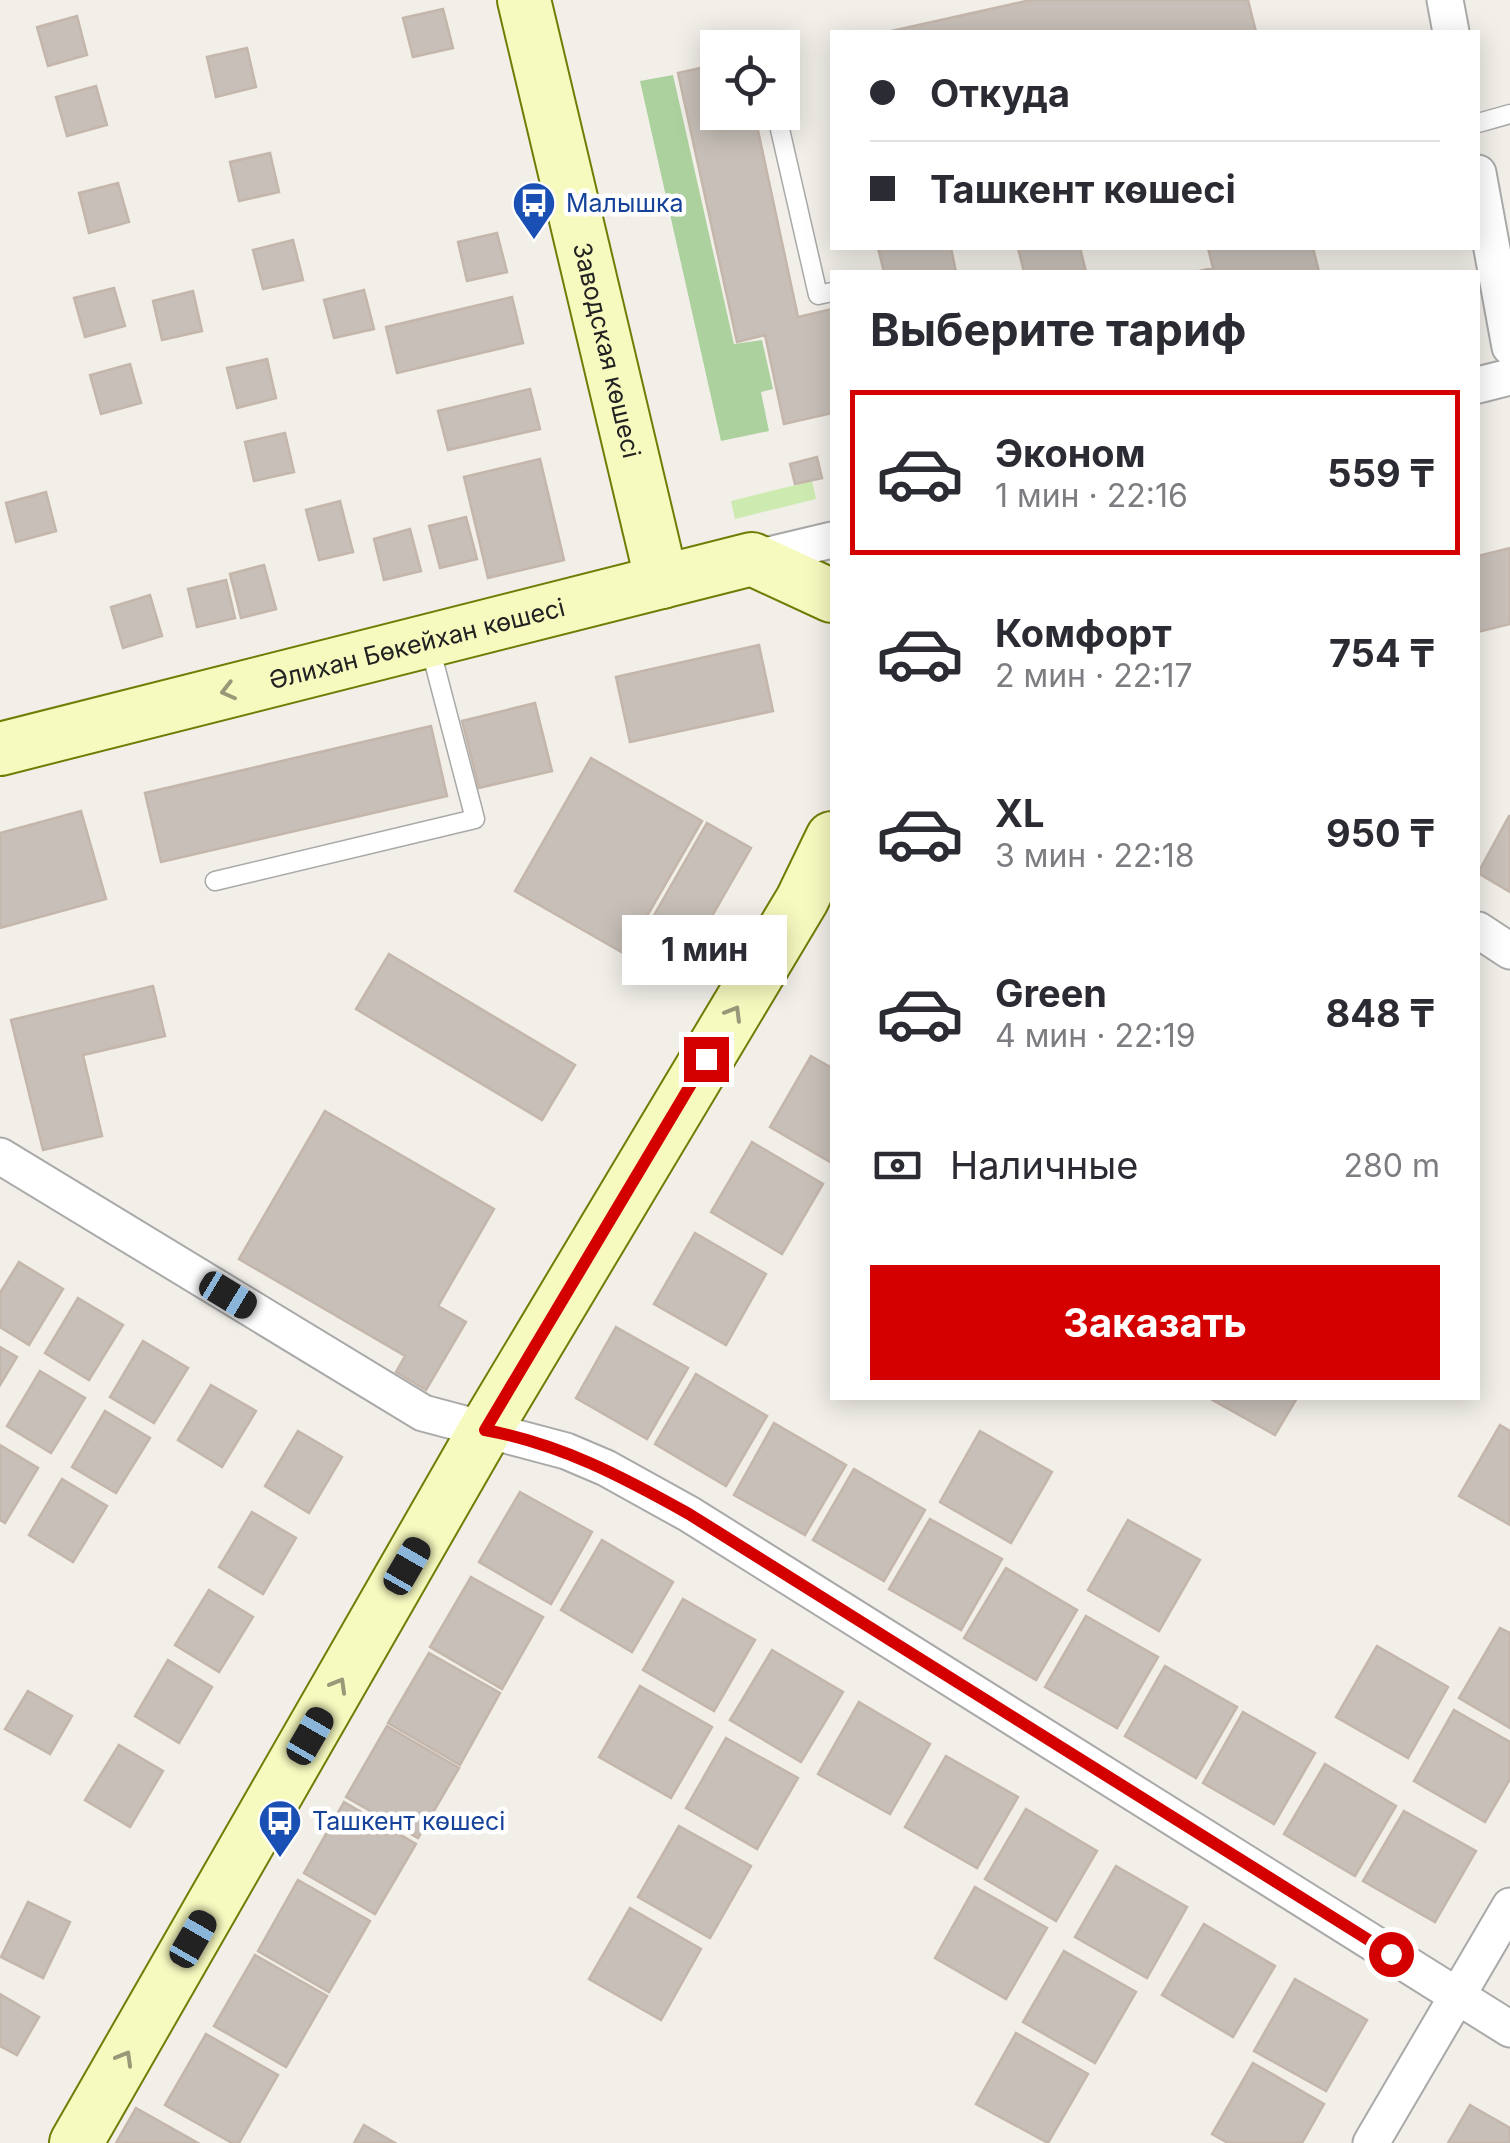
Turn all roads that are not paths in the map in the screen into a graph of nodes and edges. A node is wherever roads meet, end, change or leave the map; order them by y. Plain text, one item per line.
1 (524, 0) edge
2 (1445, 0) edge
3 (1451, 30) edge
4 (1510, 114) edge
5 (1480, 122) edge
6 (780, 130) edge
7 (1480, 178) edge
8 (1498, 219) edge
9 (830, 292) edge
10 (1510, 348) edge
11 (1510, 378) edge
12 (1480, 385) edge
13 (830, 540) edge
14 (752, 559) junction
15 (830, 561) edge
16 (662, 582) junction
17 (830, 595) edge
18 (429, 641) junction
19 (0, 749) edge
20 (830, 842) edge
21 (216, 881) dead end
22 (1480, 931) edge
23 (1510, 950) edge
24 (0, 1156) edge
25 (485, 1430) junction
26 (1510, 1906) edge
27 (1458, 1996) junction
28 (1510, 2029) edge
29 (76, 2143) edge
30 (1371, 2143) edge

1 - 16 main road, Заводская көшесі
2 - 3 street
4 - 5 lane
6 - 9 lane
7 - 8 street
8 - 10 street
11 - 12 street
13 - 14 street, Әлихан Бөкейхан көшесі
14 - 15 street
14 - 16 main road, Әлихан Бөкейхан көшесі
14 - 17 main road
16 - 18 main road, Әлихан Бөкейхан көшесі
18 -> 19 main road, Әлихан Бөкейхан көшесі
18 - 21 lane
25 -> 20 main road
22 - 23 street
24 - 25 street
25 - 27 street
29 -> 25 main road
26 - 27 street
27 - 28 street
27 - 30 street

